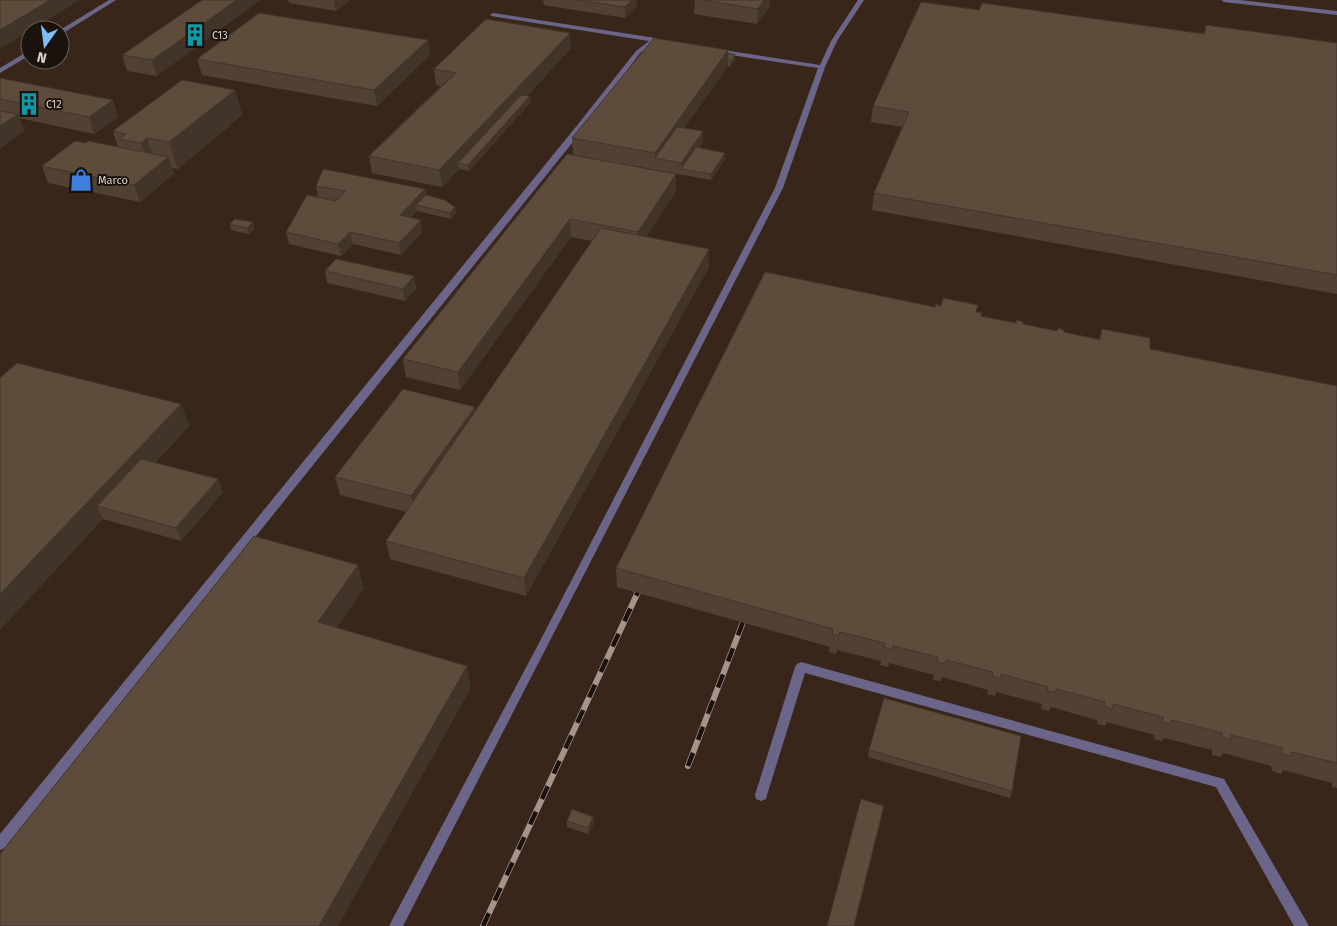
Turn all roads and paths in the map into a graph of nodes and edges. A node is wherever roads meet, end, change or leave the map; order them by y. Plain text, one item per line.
1 (113, 0) edge
2 (861, 0) edge
3 (1224, 0) edge
4 (1337, 13) edge
5 (493, 14) dead end
6 (70, 28) edge
7 (655, 40) junction
8 (664, 42) edge
9 (714, 50) edge
10 (20, 58) edge
11 (822, 67) junction
12 (0, 71) edge
13 (761, 794) dead end
14 (0, 844) edge
15 (396, 926) edge
16 (1302, 926) edge

1 - 6 street
2 - 11 street
3 - 4 street
5 - 7 street
7 - 8 street
7 - 14 street
9 - 11 street
10 - 12 street
11 - 15 street
13 - 16 street

